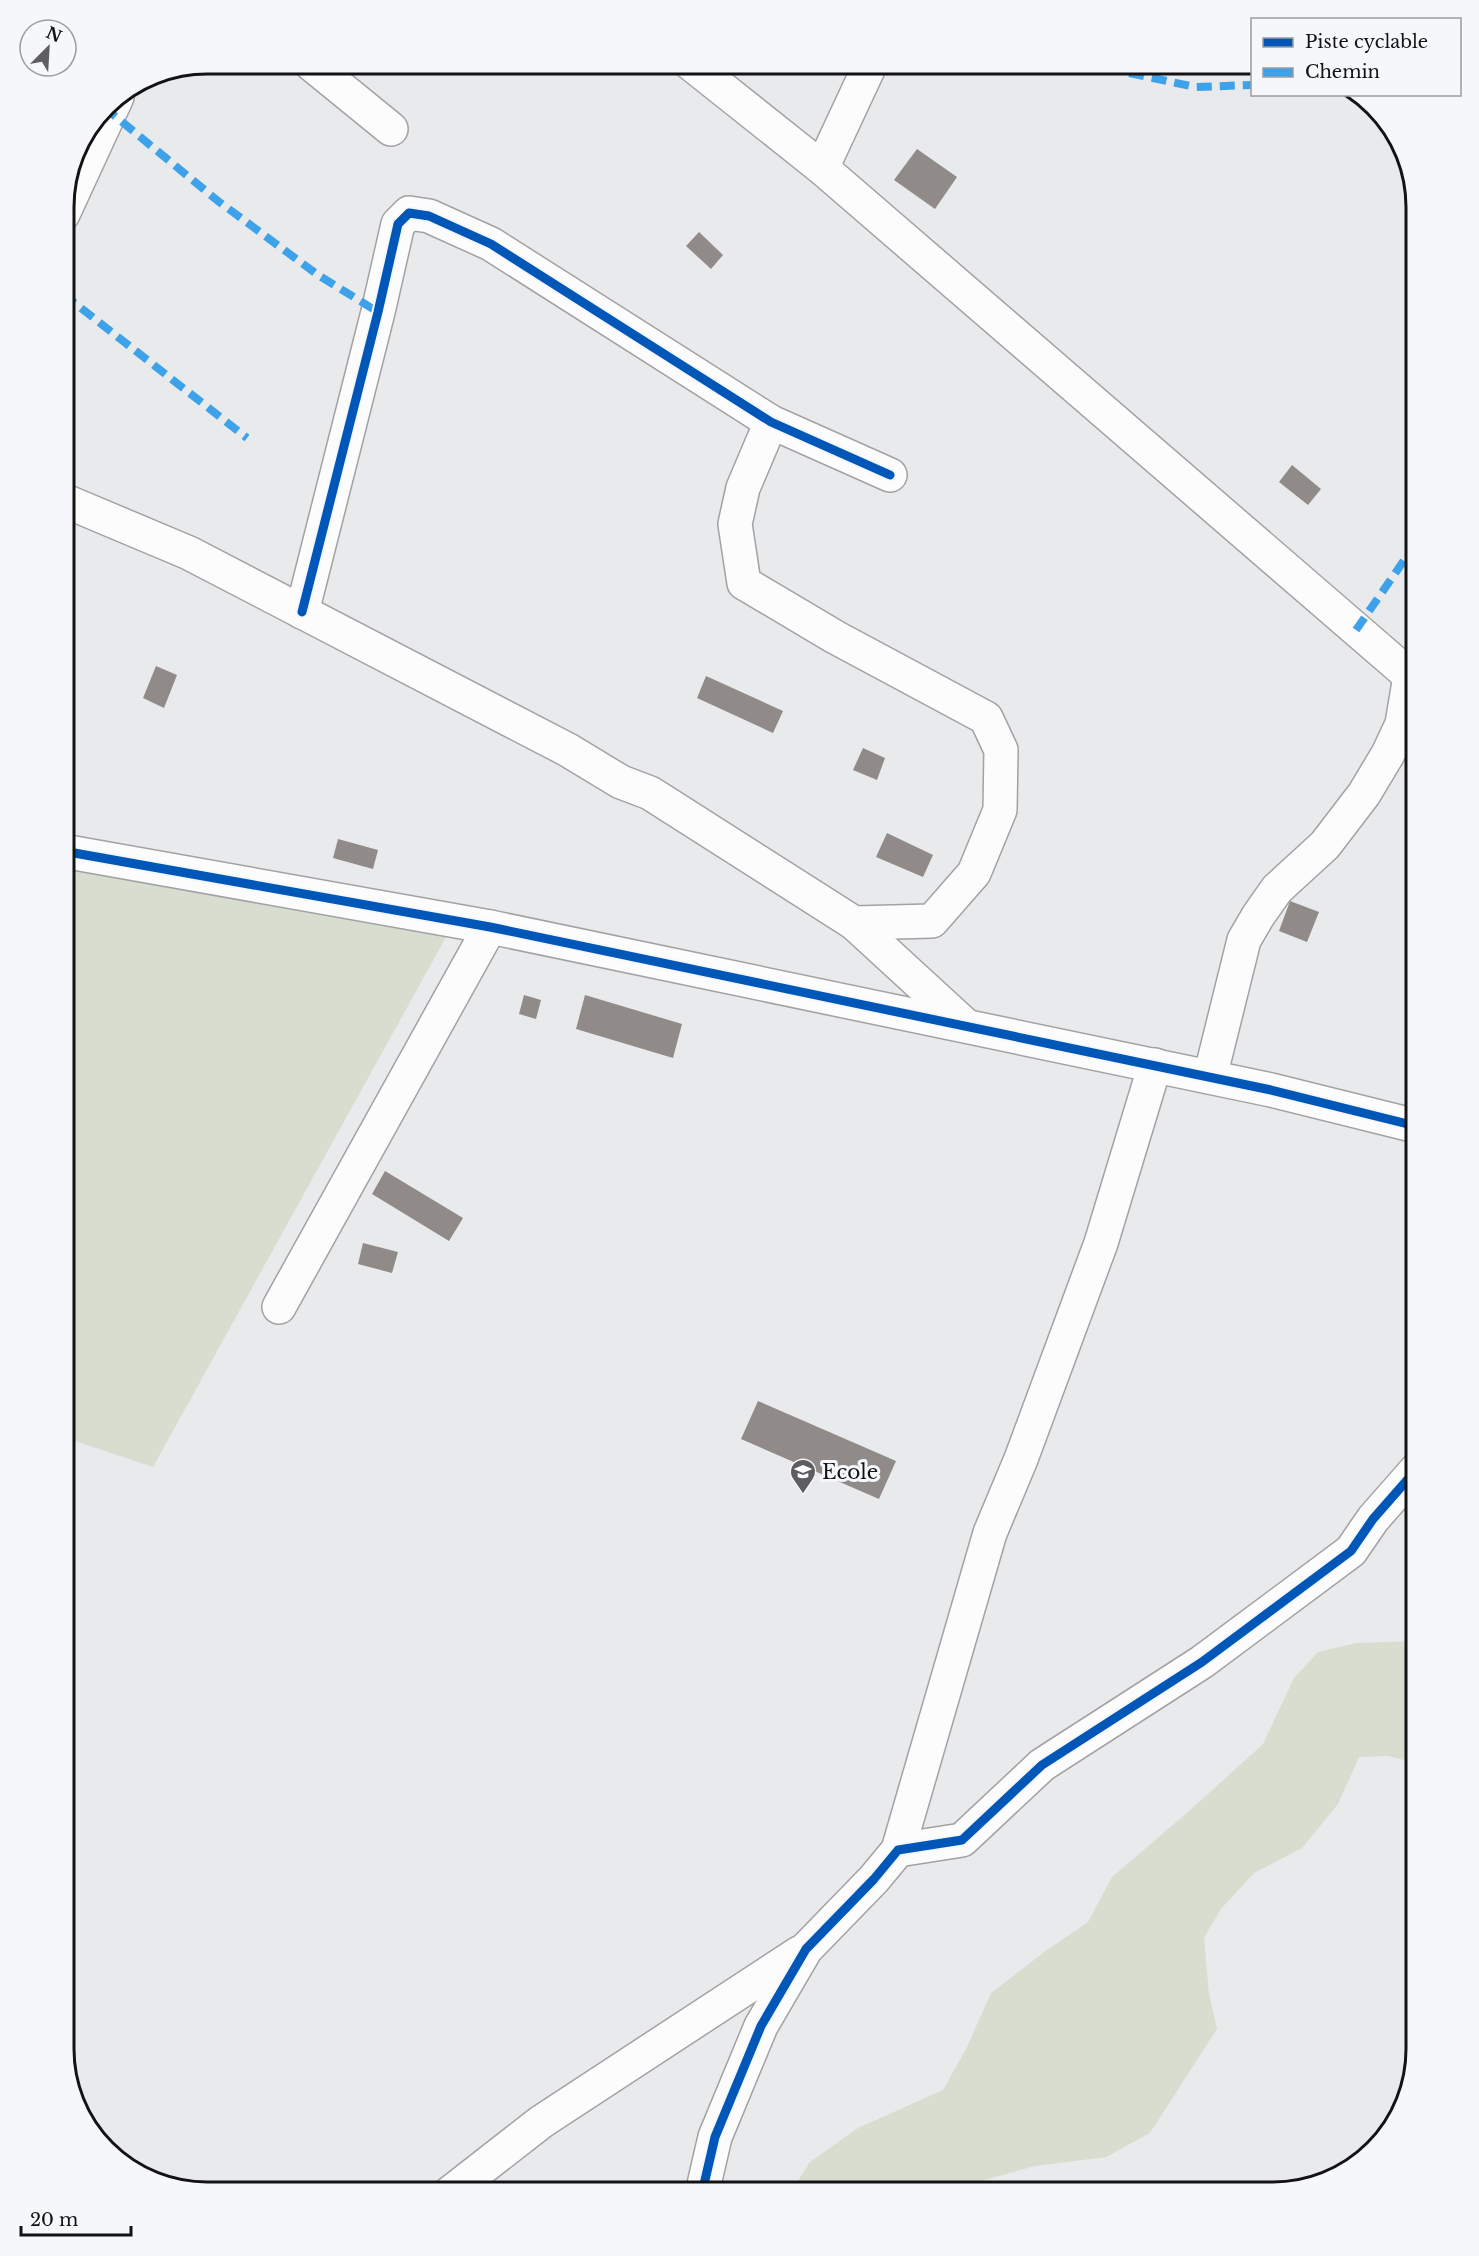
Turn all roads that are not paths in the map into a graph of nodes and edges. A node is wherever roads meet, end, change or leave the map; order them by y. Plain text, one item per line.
1 (324, 74) edge
2 (704, 74) edge
3 (866, 74) edge
4 (106, 120) edge
5 (391, 129) dead end
6 (822, 168) junction
7 (76, 186) edge
8 (771, 422) junction
9 (890, 475) dead end
10 (74, 505) edge
11 (302, 612) junction
12 (1406, 673) edge
13 (1406, 708) edge
14 (74, 853) edge
15 (854, 923) junction
16 (490, 927) junction
17 (966, 1025) junction
18 (1155, 1065) junction
19 (1210, 1077) junction
20 (1406, 1123) edge
21 (279, 1307) dead end
22 (1406, 1481) edge
23 (898, 1850) junction
24 (806, 1949) junction
25 (464, 2182) edge
26 (705, 2182) edge

1 - 5 street
2 - 6 street
3 - 6 street
4 - 7 street
6 - 12 street
8 - 9 street
8 - 11 street
8 - 15 street
10 - 11 street
11 - 15 street
13 - 19 street
14 - 16 street
15 - 17 street
16 - 17 street
16 - 21 street
17 - 18 street
18 - 19 street
18 - 23 street
19 - 20 street
22 - 23 street
23 - 24 street
24 - 25 street
24 - 26 street

